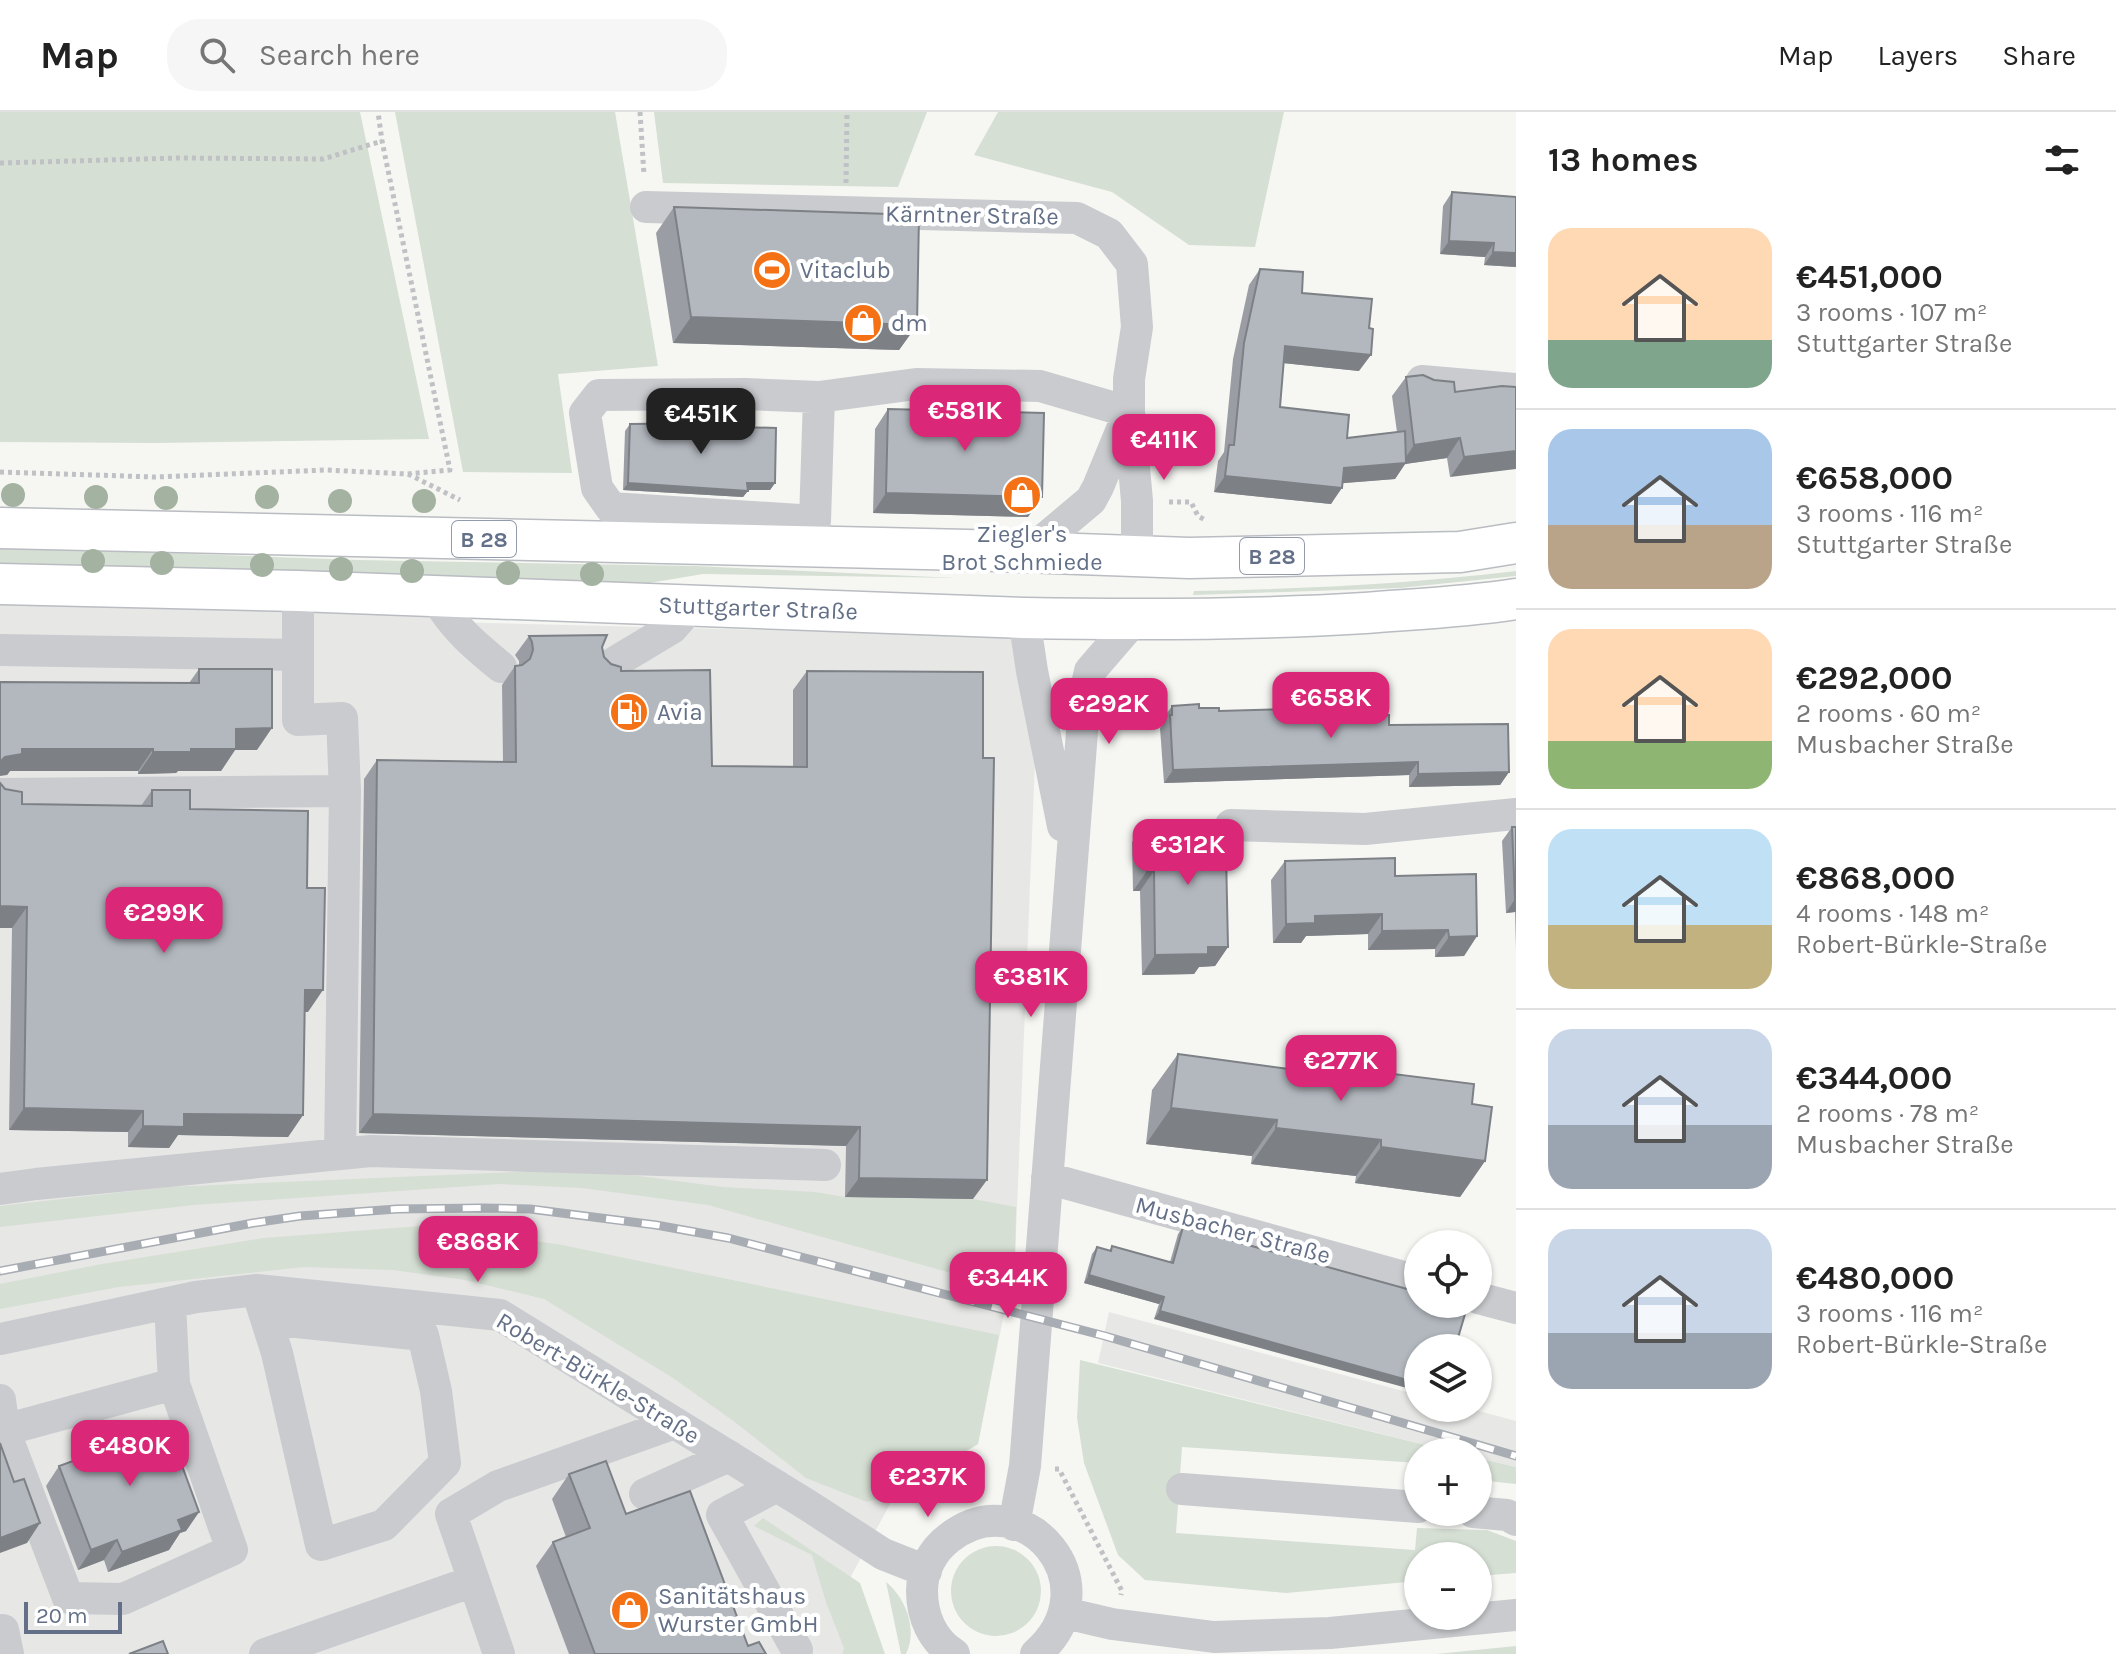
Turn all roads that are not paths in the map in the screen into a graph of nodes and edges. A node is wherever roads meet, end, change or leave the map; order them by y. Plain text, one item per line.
1 (646, 207) road end
2 (1422, 381) edge
3 (1516, 389) edge
4 (819, 397) junction
5 (1129, 412) junction
6 (0, 528) edge
7 (1516, 543) edge
8 (1028, 553) junction
9 (1137, 556) junction
10 (0, 584) edge
11 (298, 591) junction
12 (436, 598) junction
13 (1516, 599) edge
14 (692, 605) junction
15 (1024, 618) junction
16 (1134, 620) junction
17 (0, 650) edge
18 (298, 655) junction
19 (501, 667) dead end
20 (607, 667) edge
21 (345, 791) junction
22 (0, 794) edge
23 (1516, 814) edge
24 (1231, 825) dead end
25 (1071, 865) junction
26 (340, 1154) junction
27 (825, 1165) dead end
28 (1047, 1178) junction
29 (0, 1189) edge
30 (1404, 1277) edge
31 (1492, 1302) edge
32 (170, 1303) junction
33 (262, 1304) junction
34 (1516, 1308) edge
35 (0, 1339) edge
36 (174, 1384) junction
37 (2, 1415) edge
38 (675, 1423) junction
39 (729, 1456) junction
40 (777, 1486) junction
41 (1182, 1489) dead end
42 (645, 1494) dead end
43 (1404, 1506) edge
44 (1492, 1514) edge
45 (1516, 1520) edge
46 (1014, 1525) junction
47 (926, 1571) junction
48 (474, 1581) junction
49 (1065, 1613) junction
50 (1516, 1615) edge
51 (320, 1645) edge
52 (797, 1650) dead end
53 (265, 1654) edge
54 (499, 1654) edge
55 (954, 1654) edge
56 (1036, 1654) edge

1 - 5 street, Kärntner Straße
2 - 3 street
4 - 4 street
4 - 5 street
5 - 8 street, Kärntner Straße
5 - 9 street, Kärntner Straße
6 - 8 main road, B 28
7 - 9 main road, B 28
8 - 9 main road, B 28
8 - 15 main road
9 - 16 main road
10 - 11 main road, Stuttgarter Straße
11 - 12 main road, Stuttgarter Straße
11 - 18 street
12 - 14 main road, Stuttgarter Straße
12 - 19 street
13 - 16 main road, Stuttgarter Straße
14 - 15 main road, Stuttgarter Straße
14 - 20 street
15 - 16 main road, Stuttgarter Straße
15 - 25 street
16 - 25 street
17 - 18 street
18 - 21 street
21 - 22 street
21 - 26 street
23 - 24 street
25 - 28 street
26 - 27 street
26 - 29 street
28 - 30 street, Musbacher Straße
28 - 46 street
31 - 34 street
32 - 33 street, Robert-Bürkle-Straße
32 - 35 street, Robert-Bürkle-Straße
32 - 36 street
33 - 33 street
33 - 38 street, Robert-Bürkle-Straße
36 - 37 street
36 - 37 street
38 - 39 street, Robert-Bürkle-Straße
38 - 48 street
39 - 40 street, Robert-Bürkle-Straße
39 - 42 street
40 - 47 street, Robert-Bürkle-Straße
40 - 52 street
41 - 43 street
44 - 45 street
46 - 47 street
46 - 49 street
47 - 55 street
48 - 51 street
48 - 54 street
49 - 50 street
49 - 56 street
51 - 53 street

